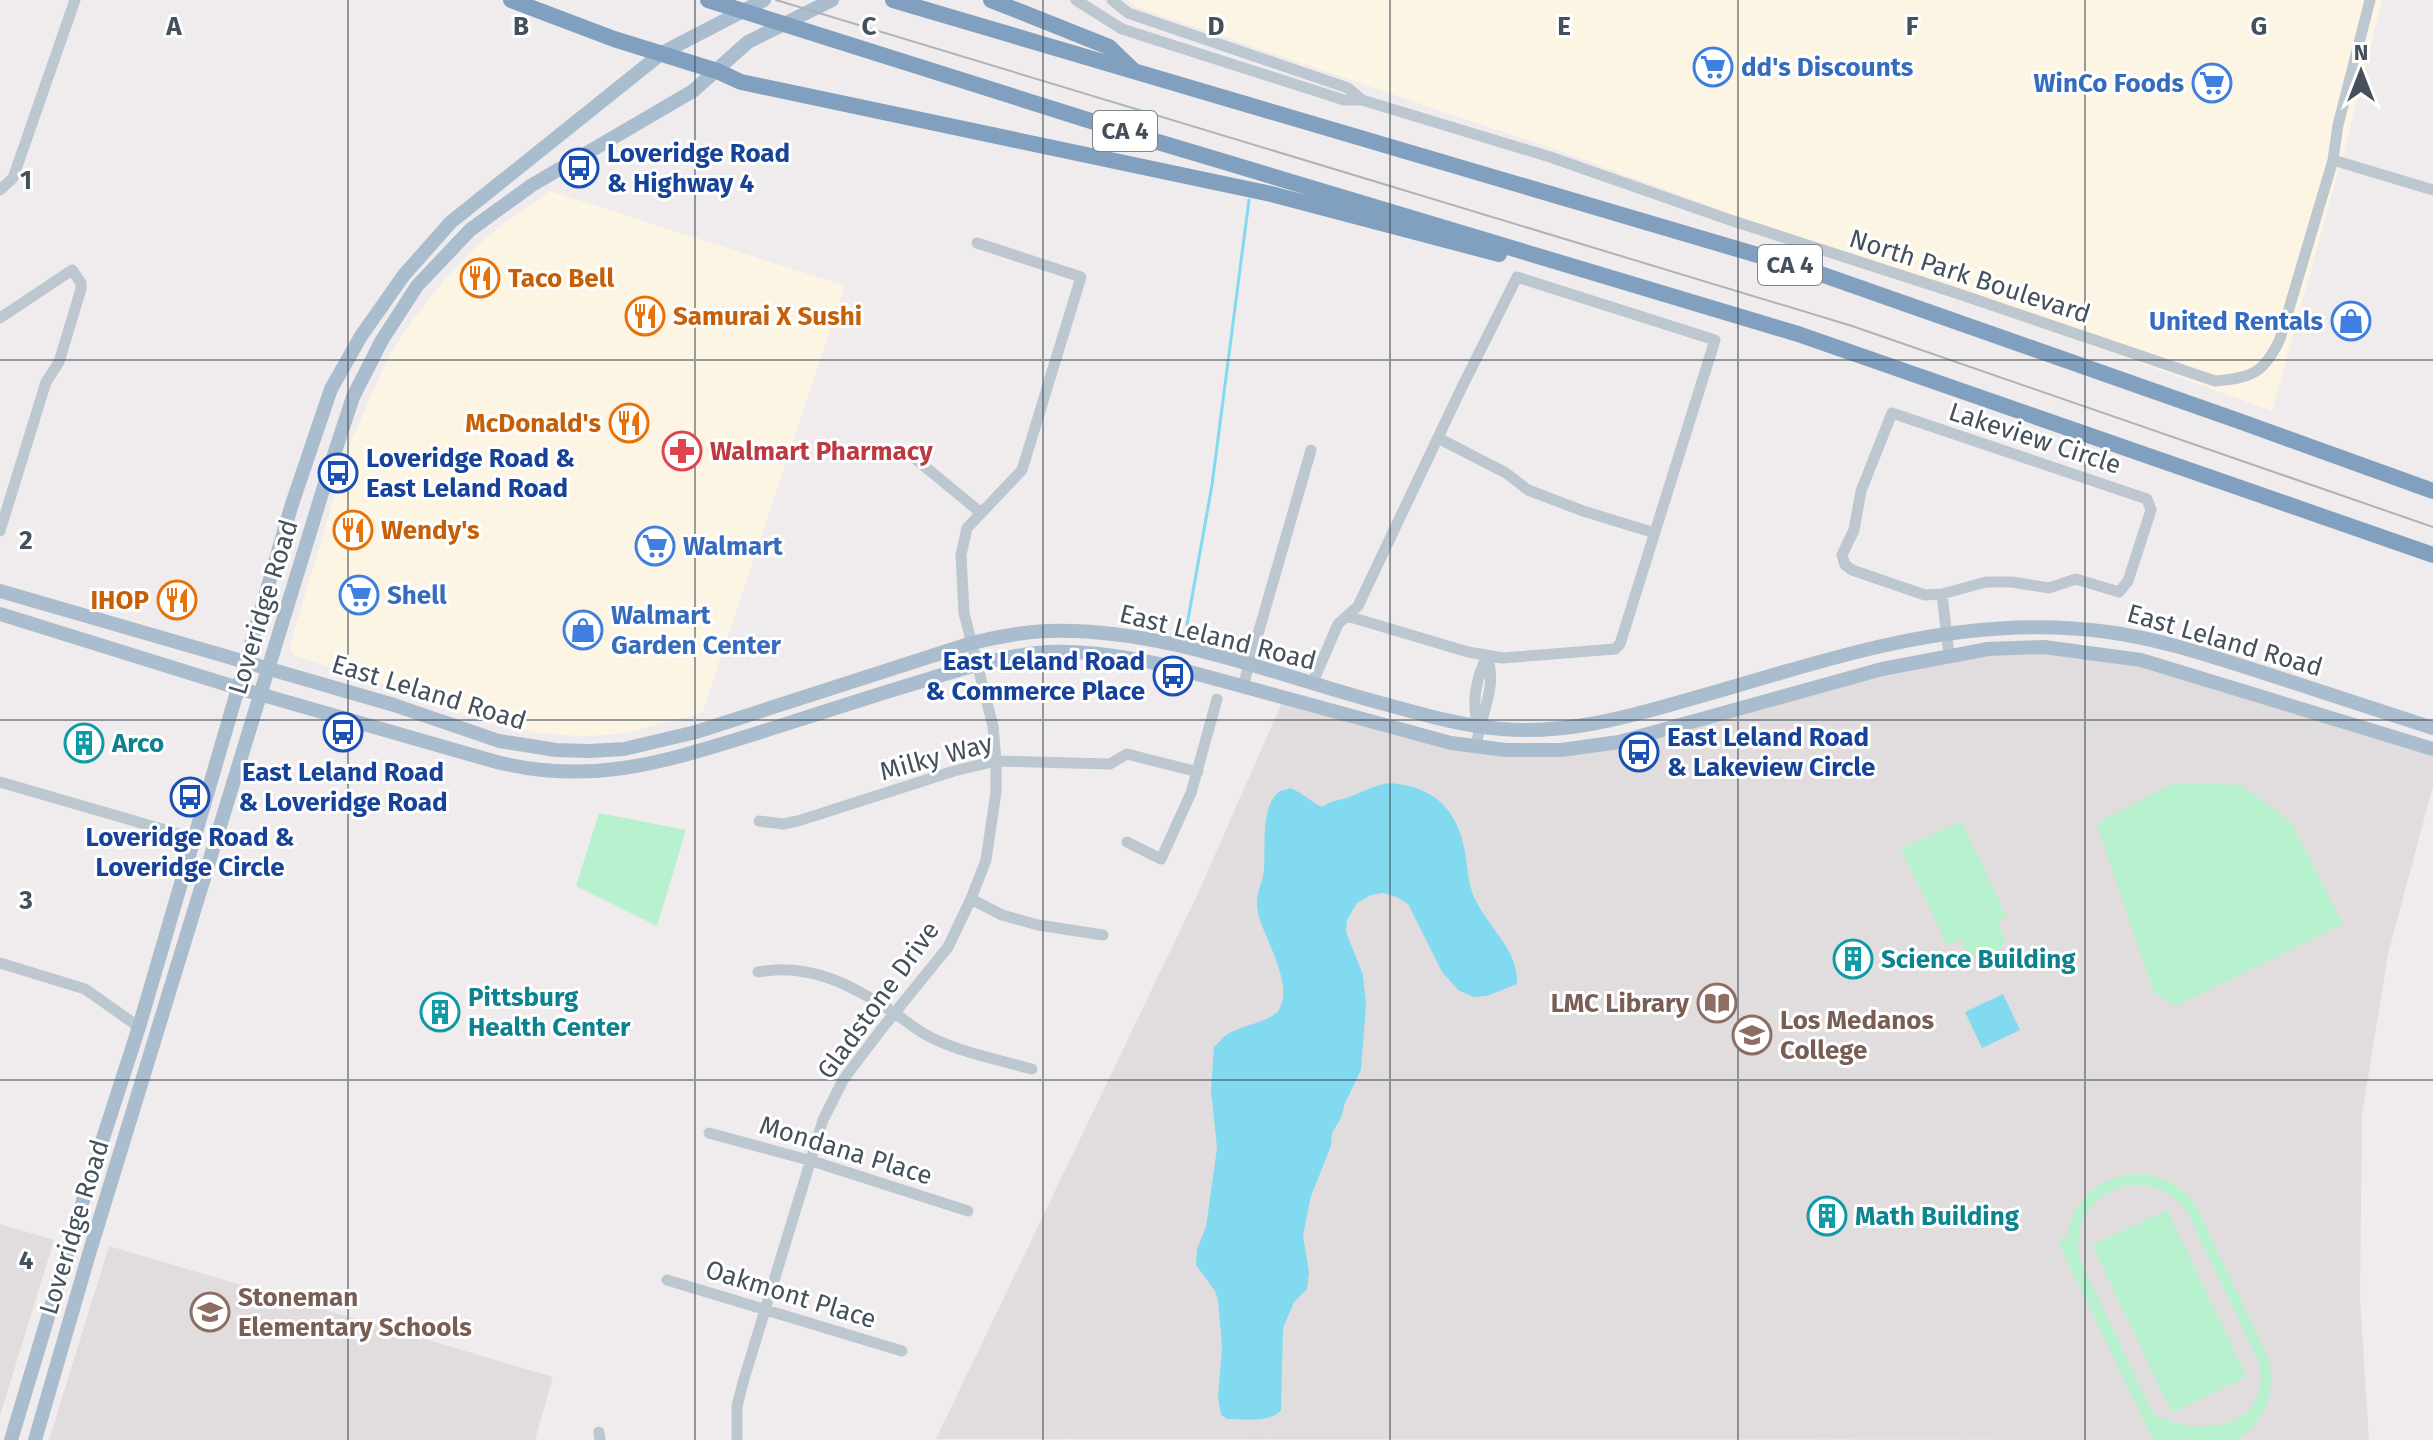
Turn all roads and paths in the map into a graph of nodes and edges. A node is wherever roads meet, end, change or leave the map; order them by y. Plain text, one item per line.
1 (75, 0) edge
2 (511, 0) edge
3 (708, 0) edge
4 (764, 0) edge
5 (832, 0) edge
6 (893, 0) edge
7 (991, 0) edge
8 (1076, 0) edge
9 (1112, 0) edge
10 (2370, 0) edge
11 (662, 53) junction
12 (717, 71) junction
13 (1137, 73) junction
14 (1362, 100) junction
15 (2333, 160) junction
16 (0, 190) edge
17 (2433, 190) edge
18 (977, 243) dead end
19 (1544, 257) junction
20 (0, 318) edge
21 (1438, 438) junction
22 (1311, 450) dead end
23 (912, 456) dead end
24 (2433, 491) edge
25 (4, 500) edge
26 (980, 512) junction
27 (0, 531) edge
28 (1655, 533) junction
29 (2433, 555) edge
30 (0, 591) edge
31 (1942, 594) junction
32 (0, 614) edge
33 (1347, 616) junction
34 (1947, 633) junction
35 (972, 643) junction
36 (1949, 655) junction
37 (1487, 656) junction
38 (245, 662) junction
39 (978, 665) junction
40 (1249, 665) junction
41 (268, 669) junction
42 (1312, 684) junction
43 (1243, 686) junction
44 (238, 688) junction
45 (261, 695) junction
46 (1217, 699) dead end
47 (2374, 709) junction
48 (1479, 726) junction
49 (2367, 727) junction
50 (2433, 728) edge
51 (1476, 747) junction
52 (2433, 749) edge
53 (996, 761) junction
54 (1198, 772) junction
55 (0, 782) edge
56 (759, 821) dead end
57 (193, 838) junction
58 (1127, 842) dead end
59 (971, 899) junction
60 (1103, 935) dead end
61 (0, 963) edge
62 (758, 972) dead end
63 (895, 1014) junction
64 (139, 1027) junction
65 (1032, 1069) dead end
66 (709, 1133) dead end
67 (812, 1161) junction
68 (92, 1172) junction
69 (111, 1187) junction
70 (968, 1211) dead end
71 (667, 1280) dead end
72 (765, 1309) junction
73 (902, 1351) dead end
74 (11, 1440) edge
75 (35, 1440) edge
76 (737, 1440) edge

1 - 16 street
2 - 11 highway
3 - 19 highway, CA 4
4 - 11 main road, Loveridge Road
5 - 12 main road, Loveridge Road
6 - 13 highway, CA 4
7 - 13 highway
8 - 14 street, North Park Boulevard
9 - 14 street, North Park Boulevard
10 - 15 street, North Park Boulevard
11 - 12 highway
11 - 38 main road, Loveridge Road
12 - 19 highway
12 - 41 main road, Loveridge Road
13 - 24 highway, CA 4
14 - 15 street, North Park Boulevard
15 - 17 street
18 - 26 street, Gladstone Drive
19 - 29 highway, CA 4
20 - 25 street
21 - 28 street
21 - 28 street
21 - 33 street
22 - 40 street
23 - 26 street
25 - 27 street
26 - 35 street, Gladstone Drive
28 - 37 street
30 - 38 main road, East Leland Road
31 - 31 street, Lakeview Circle
31 - 34 street
32 - 44 main road, East Leland Road
33 - 37 street
33 - 42 street
34 - 36 street
34 - 47 main road, East Leland Road
34 - 48 main road, East Leland Road
35 - 39 street, Gladstone Drive
35 - 40 main road, East Leland Road
35 - 41 main road, East Leland Road
36 - 49 main road, East Leland Road
36 - 51 main road, East Leland Road
37 - 48 street
38 - 41 main road, East Leland Road
38 - 44 main road, Loveridge Road
39 - 43 main road, East Leland Road
39 - 45 main road, East Leland Road
39 - 53 street, Gladstone Drive
40 - 42 main road, East Leland Road
40 - 43 street
41 - 45 main road, Loveridge Road
42 - 48 main road, East Leland Road
43 - 51 main road, East Leland Road
44 - 45 main road, East Leland Road
44 - 57 main road, Loveridge Road
45 - 69 main road, Loveridge Road
46 - 54 street
47 - 49 main road
47 - 50 main road, East Leland Road
48 - 51 street
49 - 52 main road, East Leland Road
53 - 54 street, Milky Way
53 - 56 street, Milky Way
53 - 59 street, Gladstone Drive
54 - 58 street
55 - 57 street
57 - 64 main road, Loveridge Road
59 - 60 street
59 - 63 street, Gladstone Drive
61 - 64 street
62 - 63 street
63 - 65 street
63 - 67 street, Gladstone Drive
64 - 68 main road, Loveridge Road
66 - 67 street, Mondana Place
67 - 70 street, Mondana Place
67 - 72 street, Gladstone Drive
68 - 69 main road
68 - 74 main road, Loveridge Road
69 - 75 main road, Loveridge Road
71 - 72 street, Oakmont Place
72 - 73 street, Oakmont Place
72 - 76 street, Gladstone Drive

